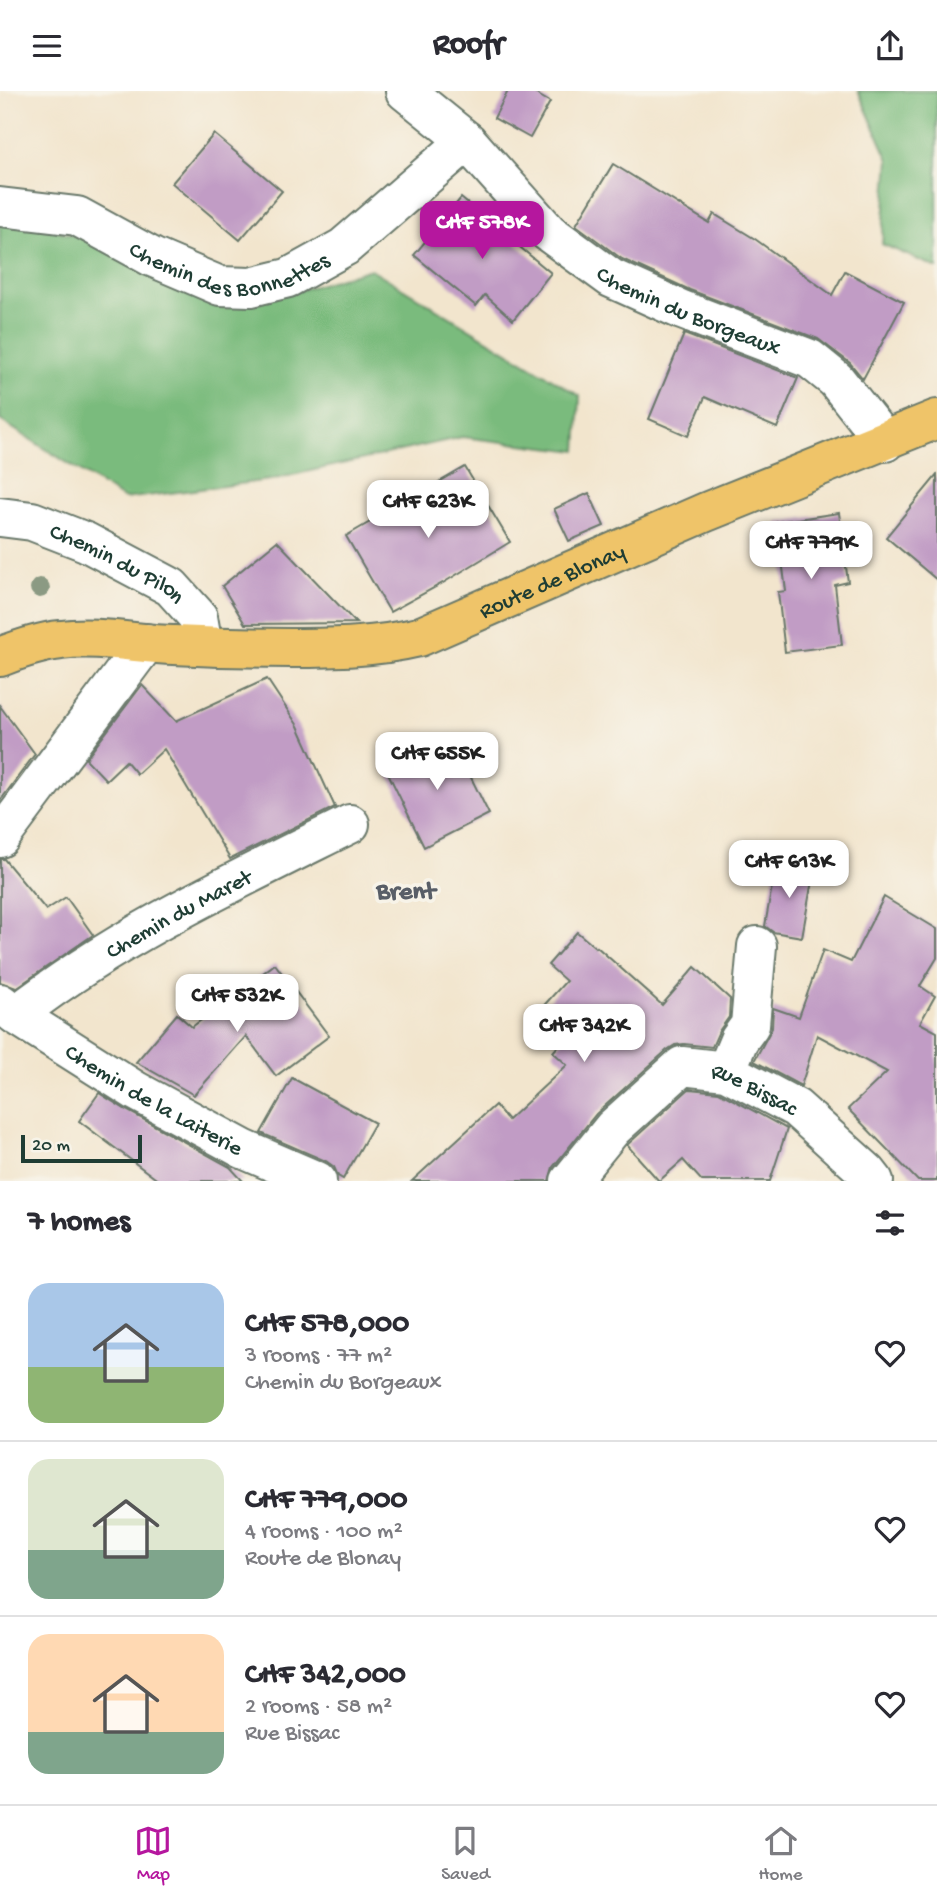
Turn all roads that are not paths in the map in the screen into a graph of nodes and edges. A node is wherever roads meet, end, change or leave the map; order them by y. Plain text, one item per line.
1 (405, 91) edge
2 (467, 142) junction
3 (0, 207) edge
4 (937, 419) edge
5 (885, 442) junction
6 (0, 517) edge
7 (146, 643) junction
8 (203, 646) junction
9 (0, 657) edge
10 (349, 824) dead end
11 (0, 838) edge
12 (757, 946) dead end
13 (8, 1009) edge
14 (726, 1070) junction
15 (317, 1181) edge
16 (570, 1181) edge
17 (874, 1181) edge

1 - 2 street, Chemin du Borgeaux
2 - 3 street, Chemin des Bonnettes
2 - 5 street, Chemin du Borgeaux
4 - 5 main road, Route de Blonay
5 - 8 main road, Route de Blonay
6 - 8 street, Chemin du Pilon
7 - 8 main road, Route de Blonay
7 - 9 main road, Route de Blonay
7 - 11 street
10 - 13 street, Chemin du Maret
12 - 14 street
13 - 15 street, Chemin de la Laiterie
14 - 16 street, Rue Bissac
14 - 17 street, Rue Bissac

